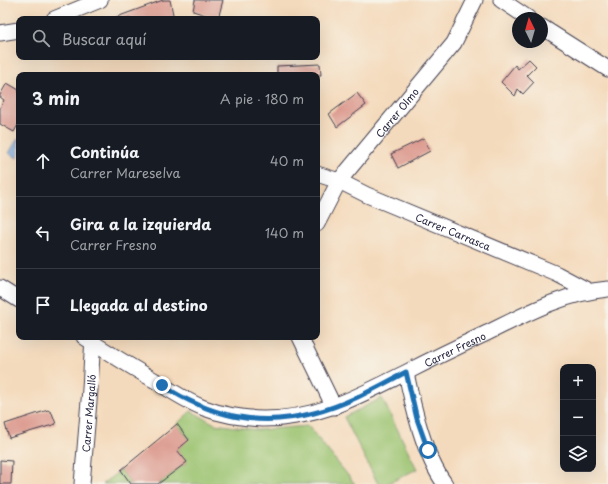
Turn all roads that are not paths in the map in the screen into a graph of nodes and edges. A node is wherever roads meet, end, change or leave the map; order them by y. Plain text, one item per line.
1 (100, 0) edge
2 (476, 0) edge
3 (501, 0) edge
4 (519, 12) edge
5 (61, 16) edge
6 (16, 30) edge
7 (548, 31) edge
8 (0, 33) edge
9 (608, 69) edge
10 (320, 175) edge
11 (339, 181) junction
12 (320, 218) edge
13 (0, 288) edge
14 (608, 289) edge
15 (589, 290) junction
16 (16, 298) edge
17 (90, 340) edge
18 (92, 340) edge
19 (301, 340) edge
20 (406, 372) junction
21 (334, 407) junction
22 (82, 484) edge
23 (445, 484) edge

1 - 5 street
2 - 11 street, Carrer Olmo
3 - 4 street
6 - 8 street
7 - 9 street
10 - 11 street, Carrer Carrasca
11 - 12 street, Carrer Olmo
11 - 15 street, Carrer Carrasca
13 - 16 street
14 - 15 street, Carrer Fresno
15 - 20 street, Carrer Fresno
17 - 22 street, Carrer Margalló
18 - 21 street, Carrer Fresno
19 - 21 street
20 - 21 street, Carrer Fresno
20 - 23 street

